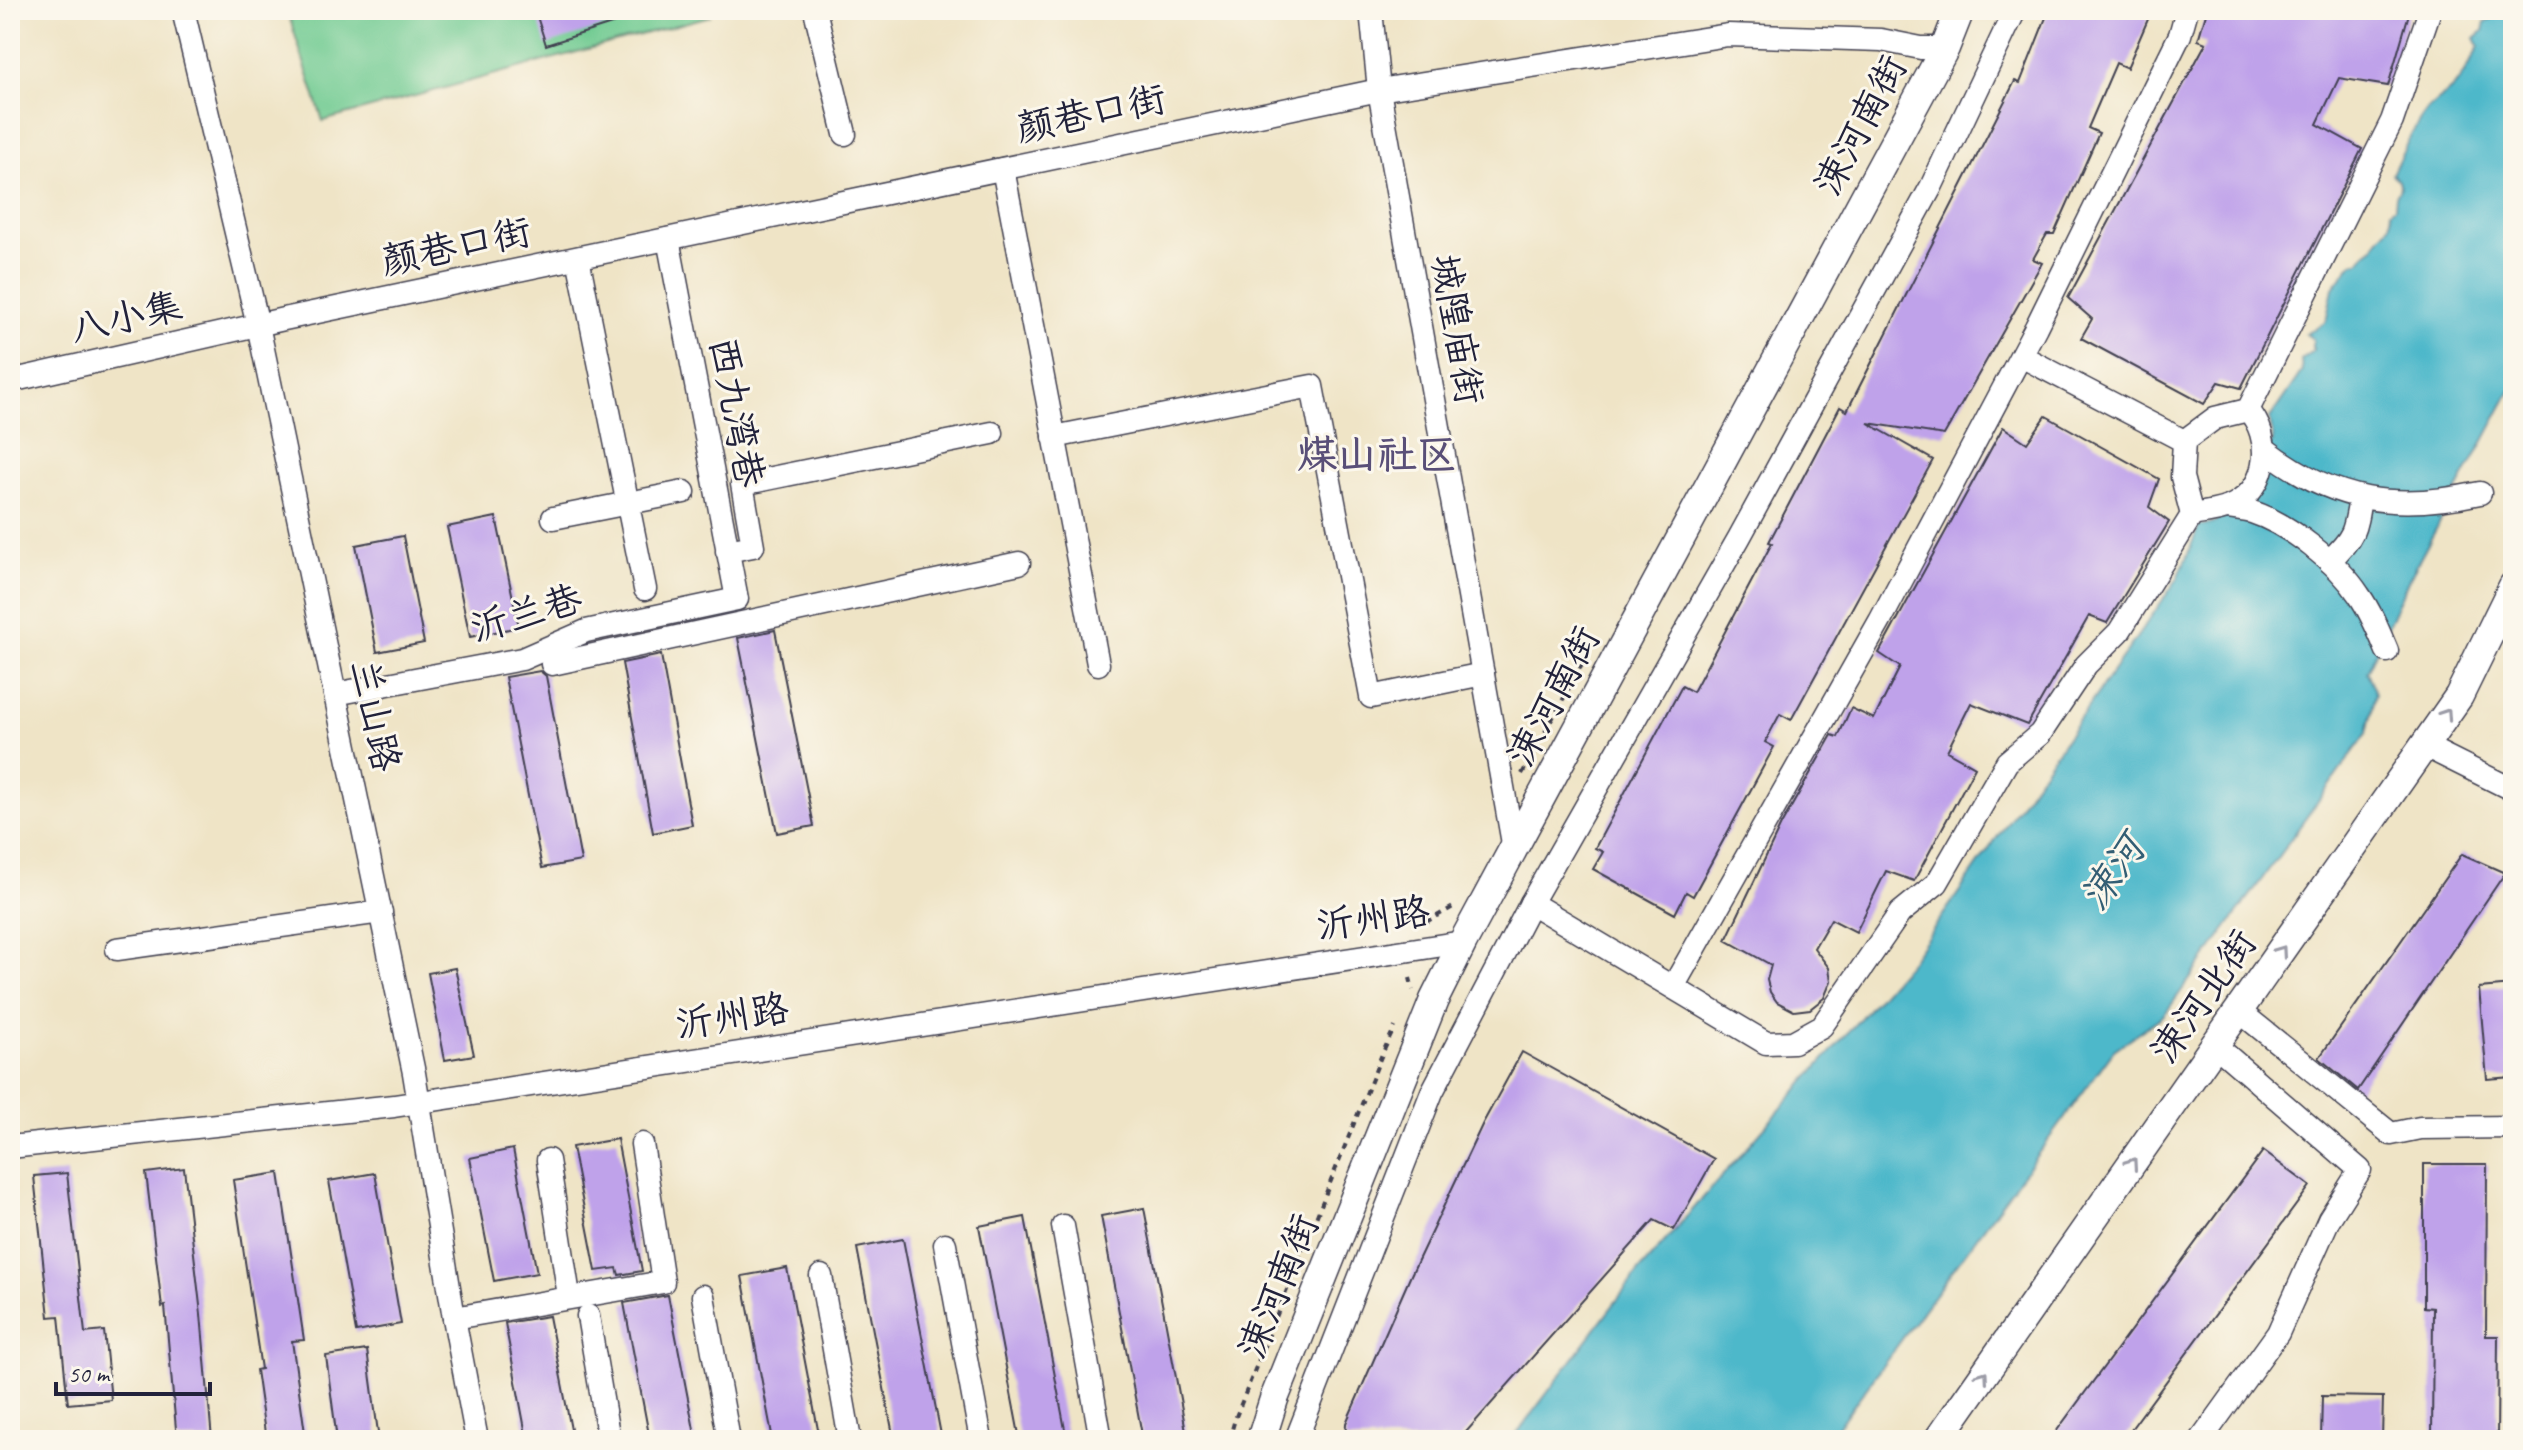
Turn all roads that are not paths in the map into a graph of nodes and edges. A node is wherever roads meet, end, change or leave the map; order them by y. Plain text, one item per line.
1 (184, 10) edge
2 (815, 10) edge
3 (1371, 10) edge
4 (1960, 10) edge
5 (2015, 10) edge
6 (2187, 10) edge
7 (2430, 10) edge
8 (1945, 48) junction
9 (1379, 90) junction
10 (845, 134) dead end
11 (1003, 169) junction
12 (668, 239) junction
13 (578, 258) junction
14 (258, 325) junction
15 (2021, 356) junction
16 (10, 381) edge
17 (2248, 410) junction
18 (992, 433) dead end
19 (1054, 437) junction
20 (2184, 441) junction
21 (2265, 449) junction
22 (684, 492) dead end
23 (2480, 493) dead end
24 (2360, 498) junction
25 (627, 503) junction
26 (2228, 508) junction
27 (2192, 515) junction
28 (553, 518) dead end
29 (727, 551) junction
30 (2329, 561) junction
31 (1019, 563) dead end
32 (2513, 586) edge
33 (645, 589) dead end
34 (737, 599) joint
35 (701, 606) junction
36 (705, 629) junction
37 (2387, 651) dead end
38 (552, 664) dead end
39 (1098, 664) dead end
40 (1483, 674) junction
41 (335, 694) junction
42 (2425, 746) junction
43 (2513, 790) edge
44 (1514, 849) junction
45 (1531, 903) junction
46 (381, 912) junction
47 (1463, 942) junction
48 (117, 949) dead end
49 (1673, 987) junction
50 (2239, 1011) junction
51 (2215, 1045) junction
52 (419, 1100) junction
53 (2513, 1127) edge
54 (642, 1144) dead end
55 (10, 1147) edge
56 (548, 1160) dead end
57 (1063, 1226) dead end
58 (945, 1244) dead end
59 (821, 1276) dead end
60 (569, 1296) junction
61 (703, 1296) dead end
62 (588, 1316) dead end
63 (454, 1318) junction
64 (1274, 1399) junction
65 (477, 1440) edge
66 (609, 1440) edge
67 (729, 1440) edge
68 (850, 1440) edge
69 (981, 1440) edge
70 (1101, 1440) edge
71 (1242, 1440) edge
72 (1261, 1440) edge
73 (1270, 1440) edge
74 (1296, 1440) edge
75 (1938, 1440) edge
76 (2201, 1440) edge

1 - 14 street, 兰山路
2 - 10 street
3 - 9 street, 城隍庙街
4 - 8 main road, 涑河南街
5 - 45 street
6 - 15 street
7 - 17 street
8 - 9 street, 颜巷口街
8 - 44 main road, 涑河南街
9 - 11 street, 颜巷口街
9 - 40 street, 城隍庙街
11 - 12 street, 颜巷口街
11 - 19 street
12 - 13 street, 颜巷口街
12 - 29 street, 西九湾巷
13 - 14 street, 颜巷口街
13 - 25 street
14 - 16 street, 八小集
14 - 41 street, 兰山路
15 - 20 street
15 - 49 street
17 - 20 street
17 - 21 street
18 - 29 street
19 - 39 street
19 - 40 street
20 - 27 street
21 - 24 street
21 - 26 street
22 - 25 street
23 - 24 street
24 - 30 street
25 - 28 street
25 - 33 street
26 - 27 street
26 - 30 street
27 - 49 street
29 - 34 street, 西九湾巷
30 - 37 street
31 - 36 street
42 -> 32 main road, 涑河北街
34 - 35 street, 沂兰巷
35 - 36 street
35 - 41 street, 沂兰巷
36 - 38 street
40 - 44 street, 城隍庙街
41 - 46 street, 兰山路
42 - 43 street
50 -> 42 main road, 涑河北街
44 - 47 main road, 涑河南街
45 - 49 street
45 - 74 street
46 - 48 street
46 - 52 street, 兰山路
47 - 52 street, 沂州路
47 - 64 main road, 涑河南街
50 - 51 main road, 涑河北街
50 - 53 street
75 -> 51 main road, 涑河北街
51 - 76 street
52 - 55 street, 沂州路
52 - 63 street, 兰山路
54 - 60 street
56 - 60 street
57 - 70 street
58 - 69 street
59 - 68 street
60 - 63 street
61 - 67 street
62 - 66 street
63 - 65 street, 兰山路
64 - 71 main road
64 - 72 main road, 涑河南街
64 - 73 main road

